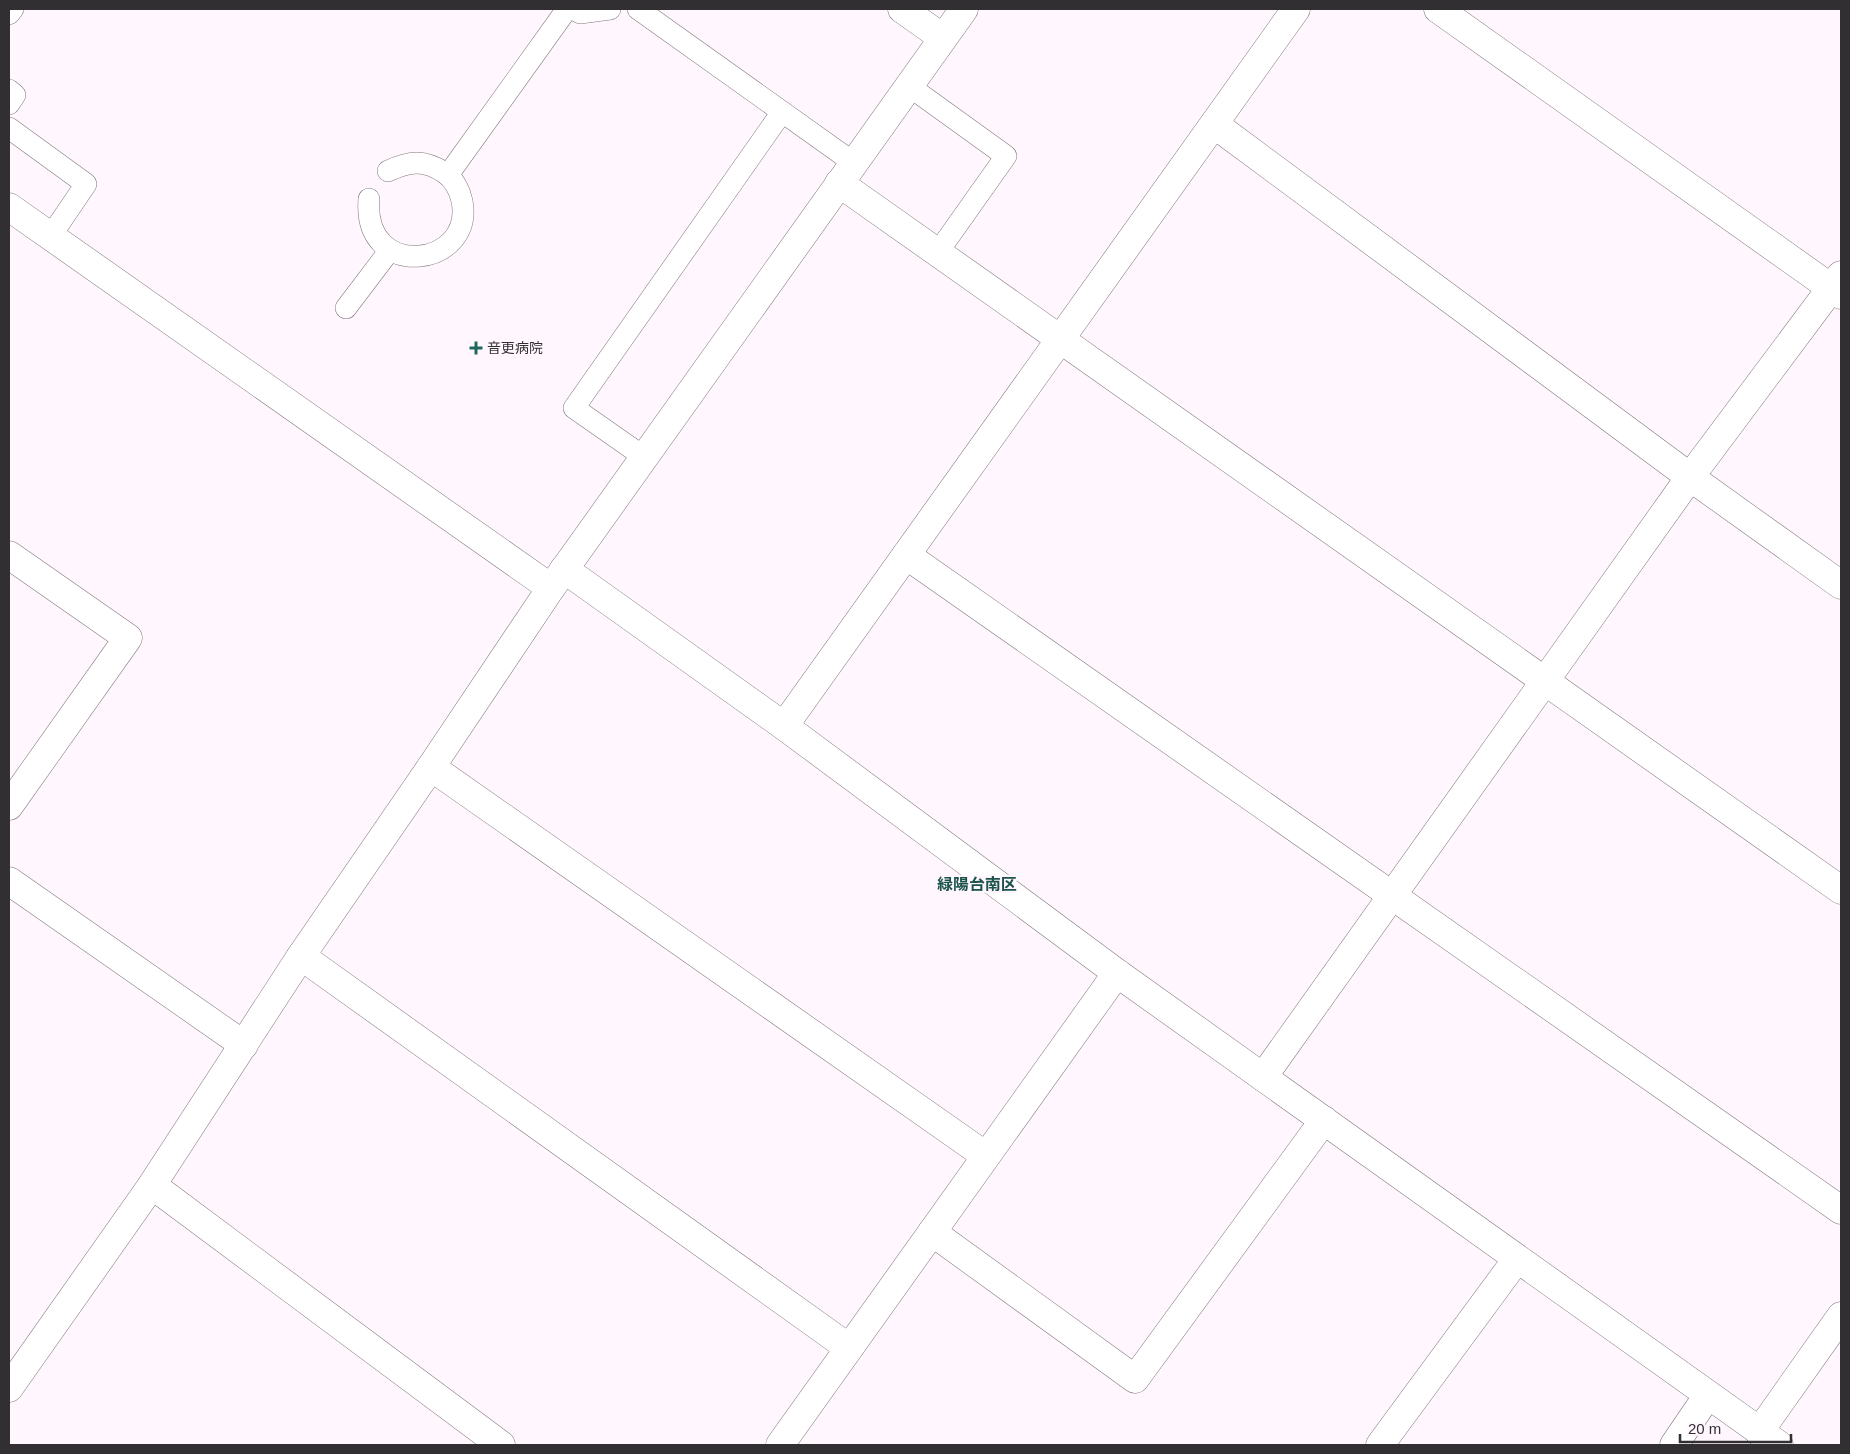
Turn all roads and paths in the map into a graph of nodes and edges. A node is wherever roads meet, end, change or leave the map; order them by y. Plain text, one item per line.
1 (13, 9) edge
2 (567, 9) edge
3 (573, 9) edge
4 (610, 9) edge
5 (638, 9) edge
6 (902, 9) edge
7 (964, 9) edge
8 (1296, 9) edge
9 (1438, 9) edge
10 (9, 14) edge
11 (943, 38) junction
12 (909, 86) junction
13 (9, 90) edge
14 (9, 104) edge
15 (782, 112) junction
16 (1214, 124) junction
17 (9, 128) edge
18 (388, 171) dead end
19 (847, 173) junction
20 (448, 175) junction
21 (369, 199) dead end
22 (9, 207) edge
23 (50, 237) junction
24 (390, 250) junction
25 (938, 252) junction
26 (1838, 286) edge
27 (346, 308) dead end
28 (1061, 339) junction
29 (644, 457) junction
30 (1690, 477) junction
31 (9, 555) edge
32 (906, 556) junction
33 (557, 579) junction
34 (1841, 584) edge
35 (1544, 681) junction
36 (784, 726) junction
37 (431, 767) junction
38 (9, 806) edge
39 (9, 882) edge
40 (1841, 890) edge
41 (1392, 895) junction
42 (301, 956) junction
43 (1117, 973) junction
44 (244, 1045) junction
45 (1262, 1077) junction
46 (1324, 1120) junction
47 (986, 1156) junction
48 (152, 1185) junction
49 (1841, 1210) edge
50 (932, 1232) junction
51 (1517, 1259) junction
52 (1841, 1316) edge
53 (849, 1348) junction
54 (9, 1388) edge
55 (1708, 1395) junction
56 (1769, 1438) edge
57 (501, 1445) edge
58 (780, 1445) edge
59 (1380, 1445) edge
60 (1674, 1445) edge

1 - 10 lane
2 - 20 lane
3 - 4 lane
5 - 15 lane
6 - 11 street
7 - 11 street
8 - 16 street
9 - 26 street
11 - 12 street
12 - 19 street
12 - 25 lane
13 - 14 lane
15 - 19 lane
15 - 29 lane
16 - 28 street
16 - 30 street
17 - 23 lane
18 - 20 lane
19 - 25 street
19 - 29 street
20 - 24 lane
21 - 24 lane
22 - 23 street
23 - 33 street
24 - 27 lane
25 - 28 street
26 - 30 street
28 - 32 street
28 - 35 street
29 - 33 street
30 - 34 street
30 - 35 street
31 - 38 street
32 - 36 street
32 - 41 street
33 - 36 street
33 - 37 street
35 - 40 street
35 - 41 street
36 - 43 street
37 - 42 street
37 - 47 street
39 - 44 street
41 - 45 street
41 - 49 street
42 - 44 street
42 - 53 street
43 - 45 street
43 - 47 street
44 - 48 street
45 - 46 street
46 - 50 street
46 - 51 street
47 - 50 street
48 - 54 street
48 - 57 street
50 - 53 street
51 - 55 street
51 - 59 street
52 - 56 street
53 - 58 street
55 - 56 street
55 - 60 street

